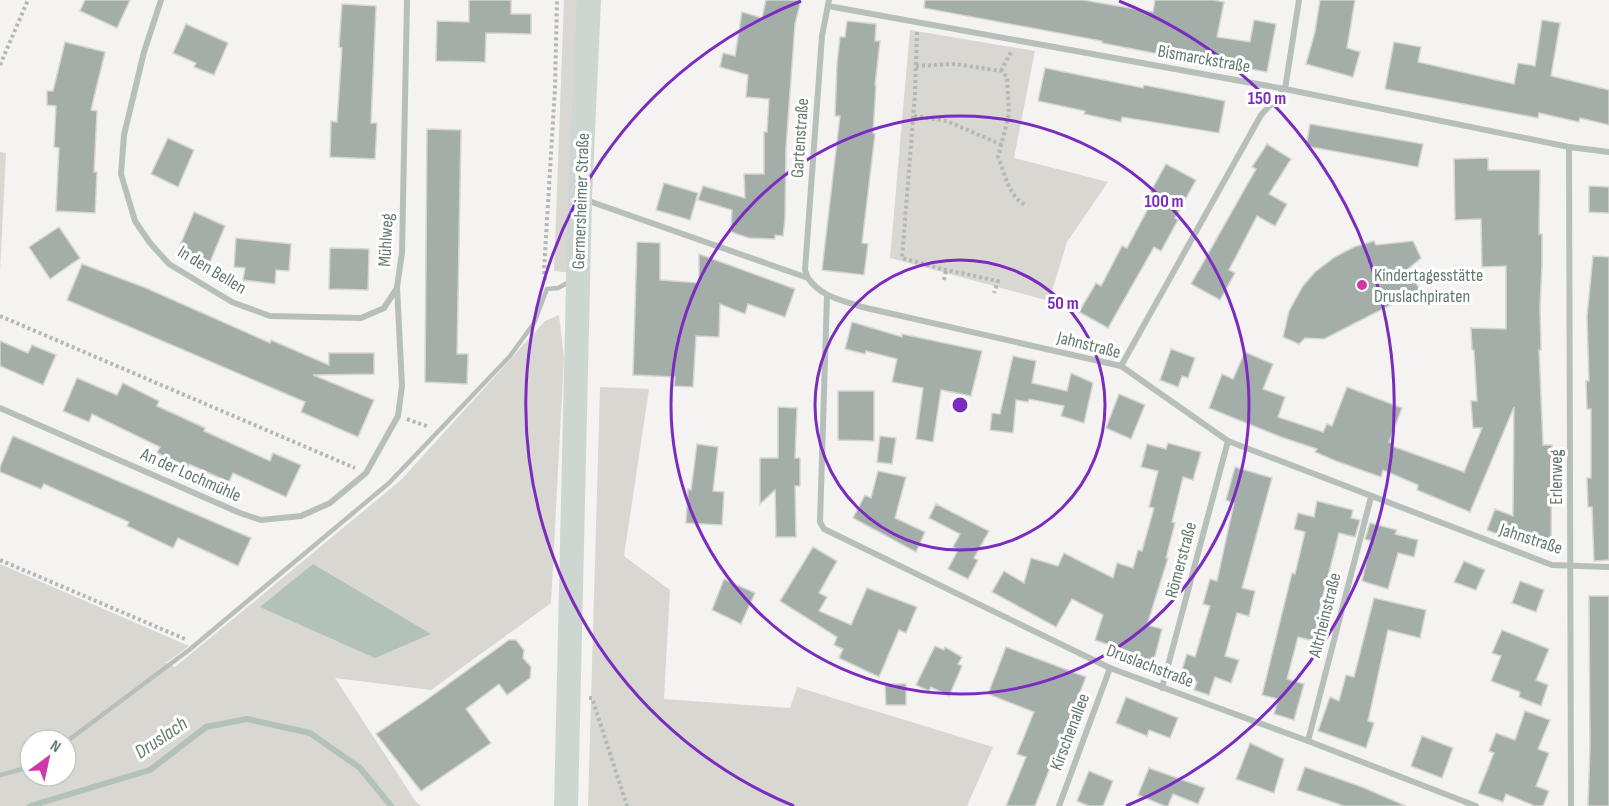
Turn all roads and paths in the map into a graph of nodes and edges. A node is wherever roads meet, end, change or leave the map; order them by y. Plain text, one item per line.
1 (28, 0) edge
2 (161, 0) edge
3 (407, 0) edge
4 (557, 0) edge
5 (589, 0) edge
6 (1299, 0) edge
7 (829, 3) edge
8 (917, 22) junction
9 (1017, 41) junction
10 (0, 65) edge
11 (916, 66) junction
12 (1001, 71) junction
13 (1285, 89) junction
14 (914, 116) junction
15 (1002, 145) junction
16 (1569, 147) junction
17 (1609, 152) edge
18 (580, 197) junction
19 (1026, 206) dead end
20 (946, 270) junction
21 (578, 277) junction
22 (808, 278) junction
23 (944, 280) dead end
24 (397, 287) junction
25 (547, 289) junction
26 (994, 293) dead end
27 (827, 296) junction
28 (0, 316) edge
29 (1121, 366) junction
30 (0, 408) edge
31 (398, 416) junction
32 (439, 430) junction
33 (1228, 441) junction
34 (366, 473) junction
35 (1371, 497) junction
36 (0, 560) edge
37 (1571, 567) junction
38 (1609, 567) edge
39 (196, 644) junction
40 (1110, 668) junction
41 (1162, 688) junction
42 (570, 696) junction
43 (78, 733) edge
44 (1308, 741) junction
45 (18, 771) edge
46 (0, 775) edge
47 (566, 806) edge
48 (627, 806) edge
49 (1059, 806) edge
50 (1476, 806) edge
51 (1570, 806) edge

1 - 10 path
2 - 24 street, In den Bellen
3 - 24 street, Mühlweg
4 - 25 path
5 - 18 main road, Germersheimer Straße
6 - 13 street
7 - 8 street, Bismarckstraße
7 - 22 street, Gartenstraße
8 - 9 street, Bismarckstraße
8 - 11 path
9 - 12 path
9 - 13 street, Bismarckstraße
11 - 12 path
11 - 14 path
12 - 15 path
13 - 16 street, Bismarckstraße
13 - 29 street
14 - 15 path
14 - 20 path
15 - 19 path
16 - 17 street, Bismarckstraße
16 - 37 street, Erlenweg
18 - 21 main road, Germersheimer Straße
18 - 22 street, Jahnstraße
20 - 23 path
20 - 26 path
21 - 25 lane
21 - 42 main road, Germersheimer Straße
22 - 27 street, Jahnstraße
24 - 31 street, Mühlweg
25 - 32 lane
27 - 29 street, Jahnstraße
27 - 40 street, Druslachstraße
28 - 34 path
29 - 33 street, Jahnstraße
30 - 34 street, An der Lochmühle
31 - 32 path
31 - 34 street, Mühlweg
32 - 39 lane
33 - 35 street, Jahnstraße
33 - 41 street, Römerstraße
35 - 37 street, Jahnstraße
35 - 44 street, Altrheinstraße
36 - 39 path
37 - 38 street, Jahnstraße
37 - 51 street, Erlenweg
39 - 43 lane
40 - 41 street, Druslachstraße
40 - 49 street, Kirschenallee
41 - 44 street, Druslachstraße
42 - 47 main road, Germersheimer Straße
42 - 48 path
44 - 50 street, Druslachstraße
45 - 46 lane

